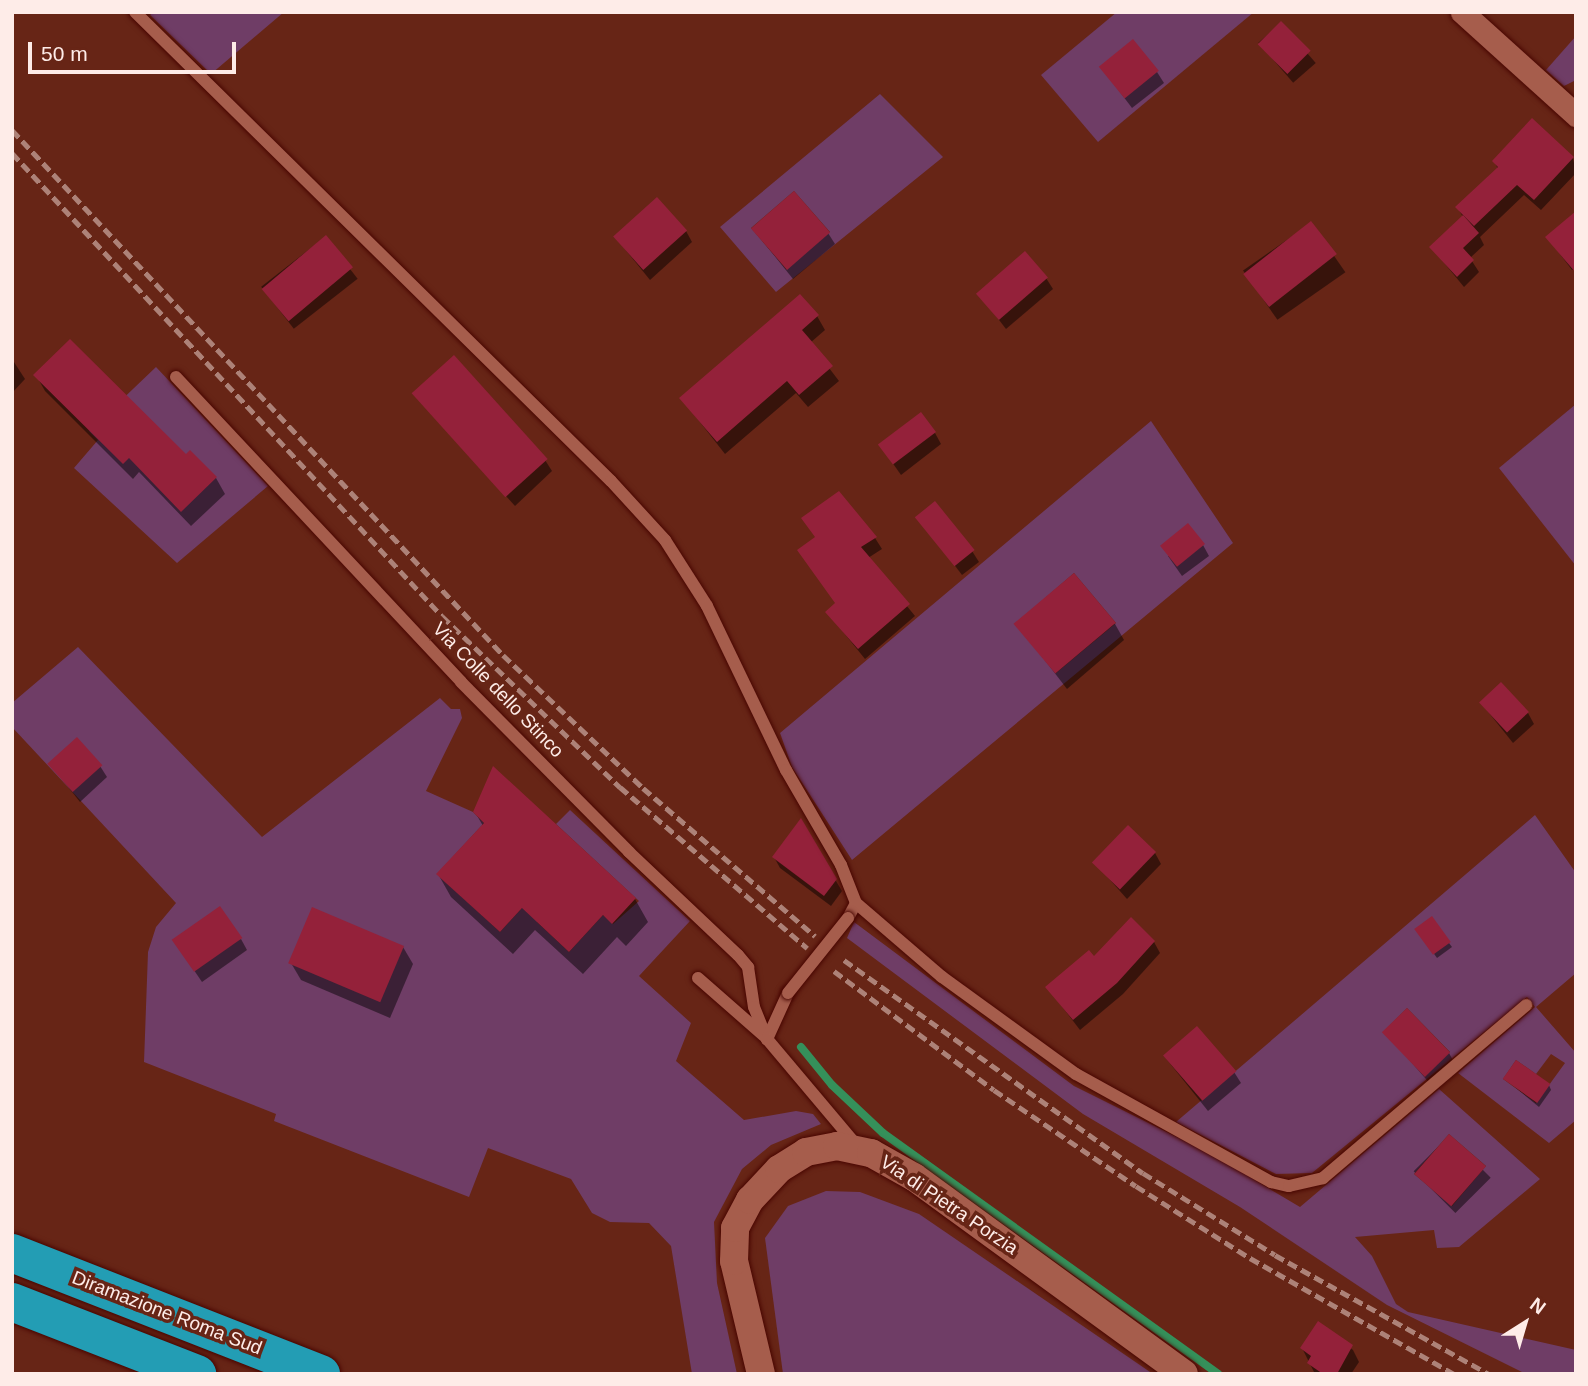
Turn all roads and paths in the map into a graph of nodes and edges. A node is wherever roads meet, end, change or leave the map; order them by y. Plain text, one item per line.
1 (135, 12) edge
2 (1462, 12) edge
3 (1576, 115) edge
4 (176, 377) dead end
5 (856, 903) junction
6 (698, 978) dead end
7 (1526, 1005) dead end
8 (767, 1039) junction
9 (860, 1149) junction
10 (12, 1253) edge
11 (12, 1302) edge
12 (197, 1374) edge
13 (321, 1374) edge
14 (761, 1374) edge
15 (1184, 1374) edge

1 - 5 lane
2 - 3 street
4 - 8 lane, Via Colle dello Stinco
5 - 7 lane
5 - 8 lane, bridge
6 - 8 lane
8 - 9 lane, Via Colle dello Stinco
9 - 14 street, Via di Pietra Porzia
9 - 15 street, Via di Pietra Porzia
10 - 13 highway, Diramazione Roma Sud
11 - 12 highway

